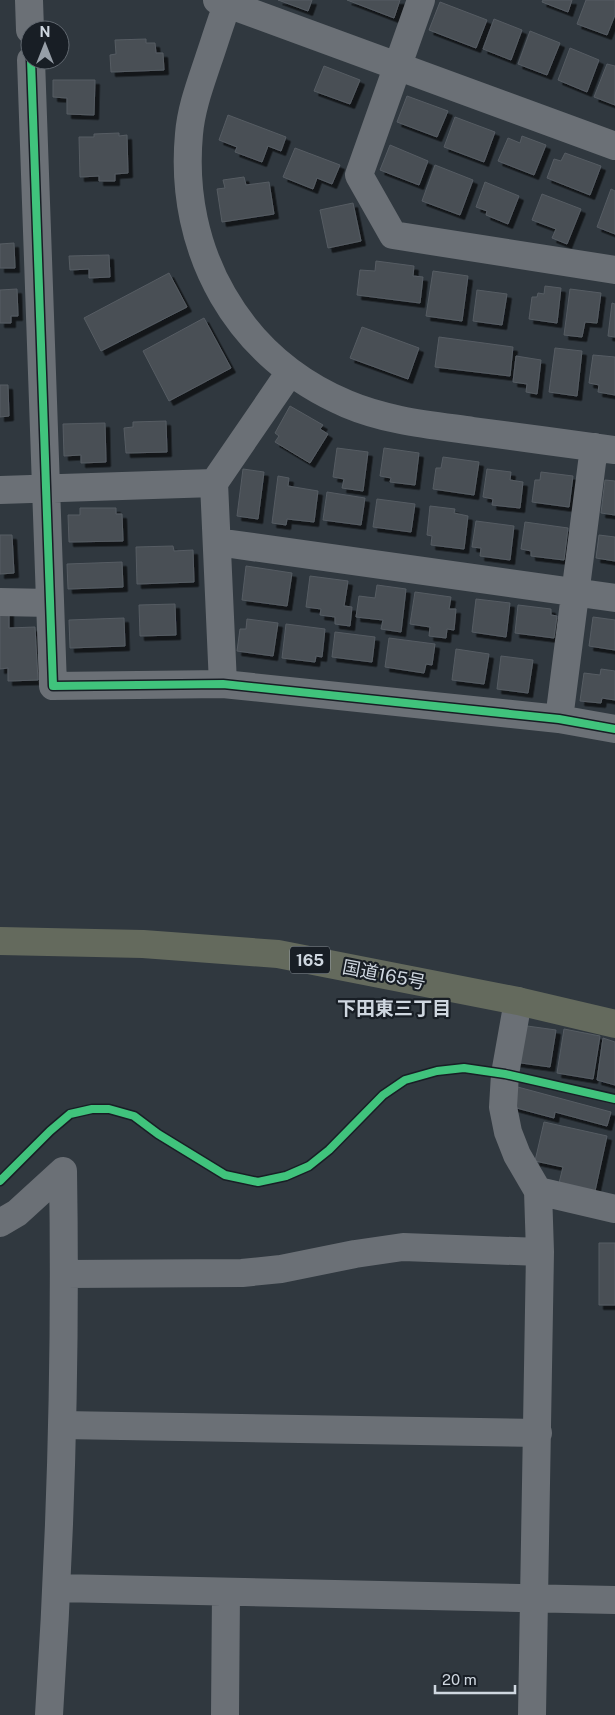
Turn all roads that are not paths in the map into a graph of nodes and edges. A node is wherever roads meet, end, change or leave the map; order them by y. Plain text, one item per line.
1 (29, 0) edge
2 (421, 0) edge
3 (225, 1) edge
4 (30, 20) edge
5 (396, 65) junction
6 (32, 70) edge
7 (615, 146) edge
8 (615, 270) edge
9 (290, 372) junction
10 (605, 448) edge
11 (214, 483) junction
12 (47, 489) junction
13 (0, 490) edge
14 (217, 542) junction
15 (575, 592) junction
16 (615, 598) edge
17 (0, 602) edge
18 (50, 603) junction
19 (223, 684) junction
20 (559, 719) junction
21 (615, 729) edge
22 (0, 941) edge
23 (518, 1002) junction
24 (615, 1024) edge
25 (538, 1190) junction
26 (615, 1209) edge
27 (0, 1223) edge
28 (540, 1252) junction
29 (65, 1274) junction
30 (62, 1424) junction
31 (538, 1433) junction
32 (58, 1588) junction
33 (226, 1592) junction
34 (534, 1598) junction
35 (615, 1600) edge
36 (49, 1715) edge
37 (225, 1715) edge
38 (532, 1715) edge

1 - 4 street
2 - 5 street
3 - 5 street
3 - 9 street
5 - 7 street
5 - 8 street
6 - 12 street
9 - 10 street
9 - 11 street
10 - 15 street
11 - 12 street
11 - 14 street
12 - 13 street
12 - 18 street
14 - 15 street
14 - 19 street
15 - 16 street
15 - 20 street
17 - 18 street
18 - 19 street
19 - 20 street
20 - 21 street
22 - 23 highway, 国道165号 / 165
23 - 24 highway, 国道165号 / 165
23 - 25 street
25 - 26 street
25 - 28 street
27 - 29 street
28 - 29 street
28 - 31 street
29 - 30 street
30 - 31 street
30 - 32 street
31 - 34 street
32 - 33 street
32 - 36 street
33 - 34 street
33 - 37 street
34 - 35 street
34 - 38 street

